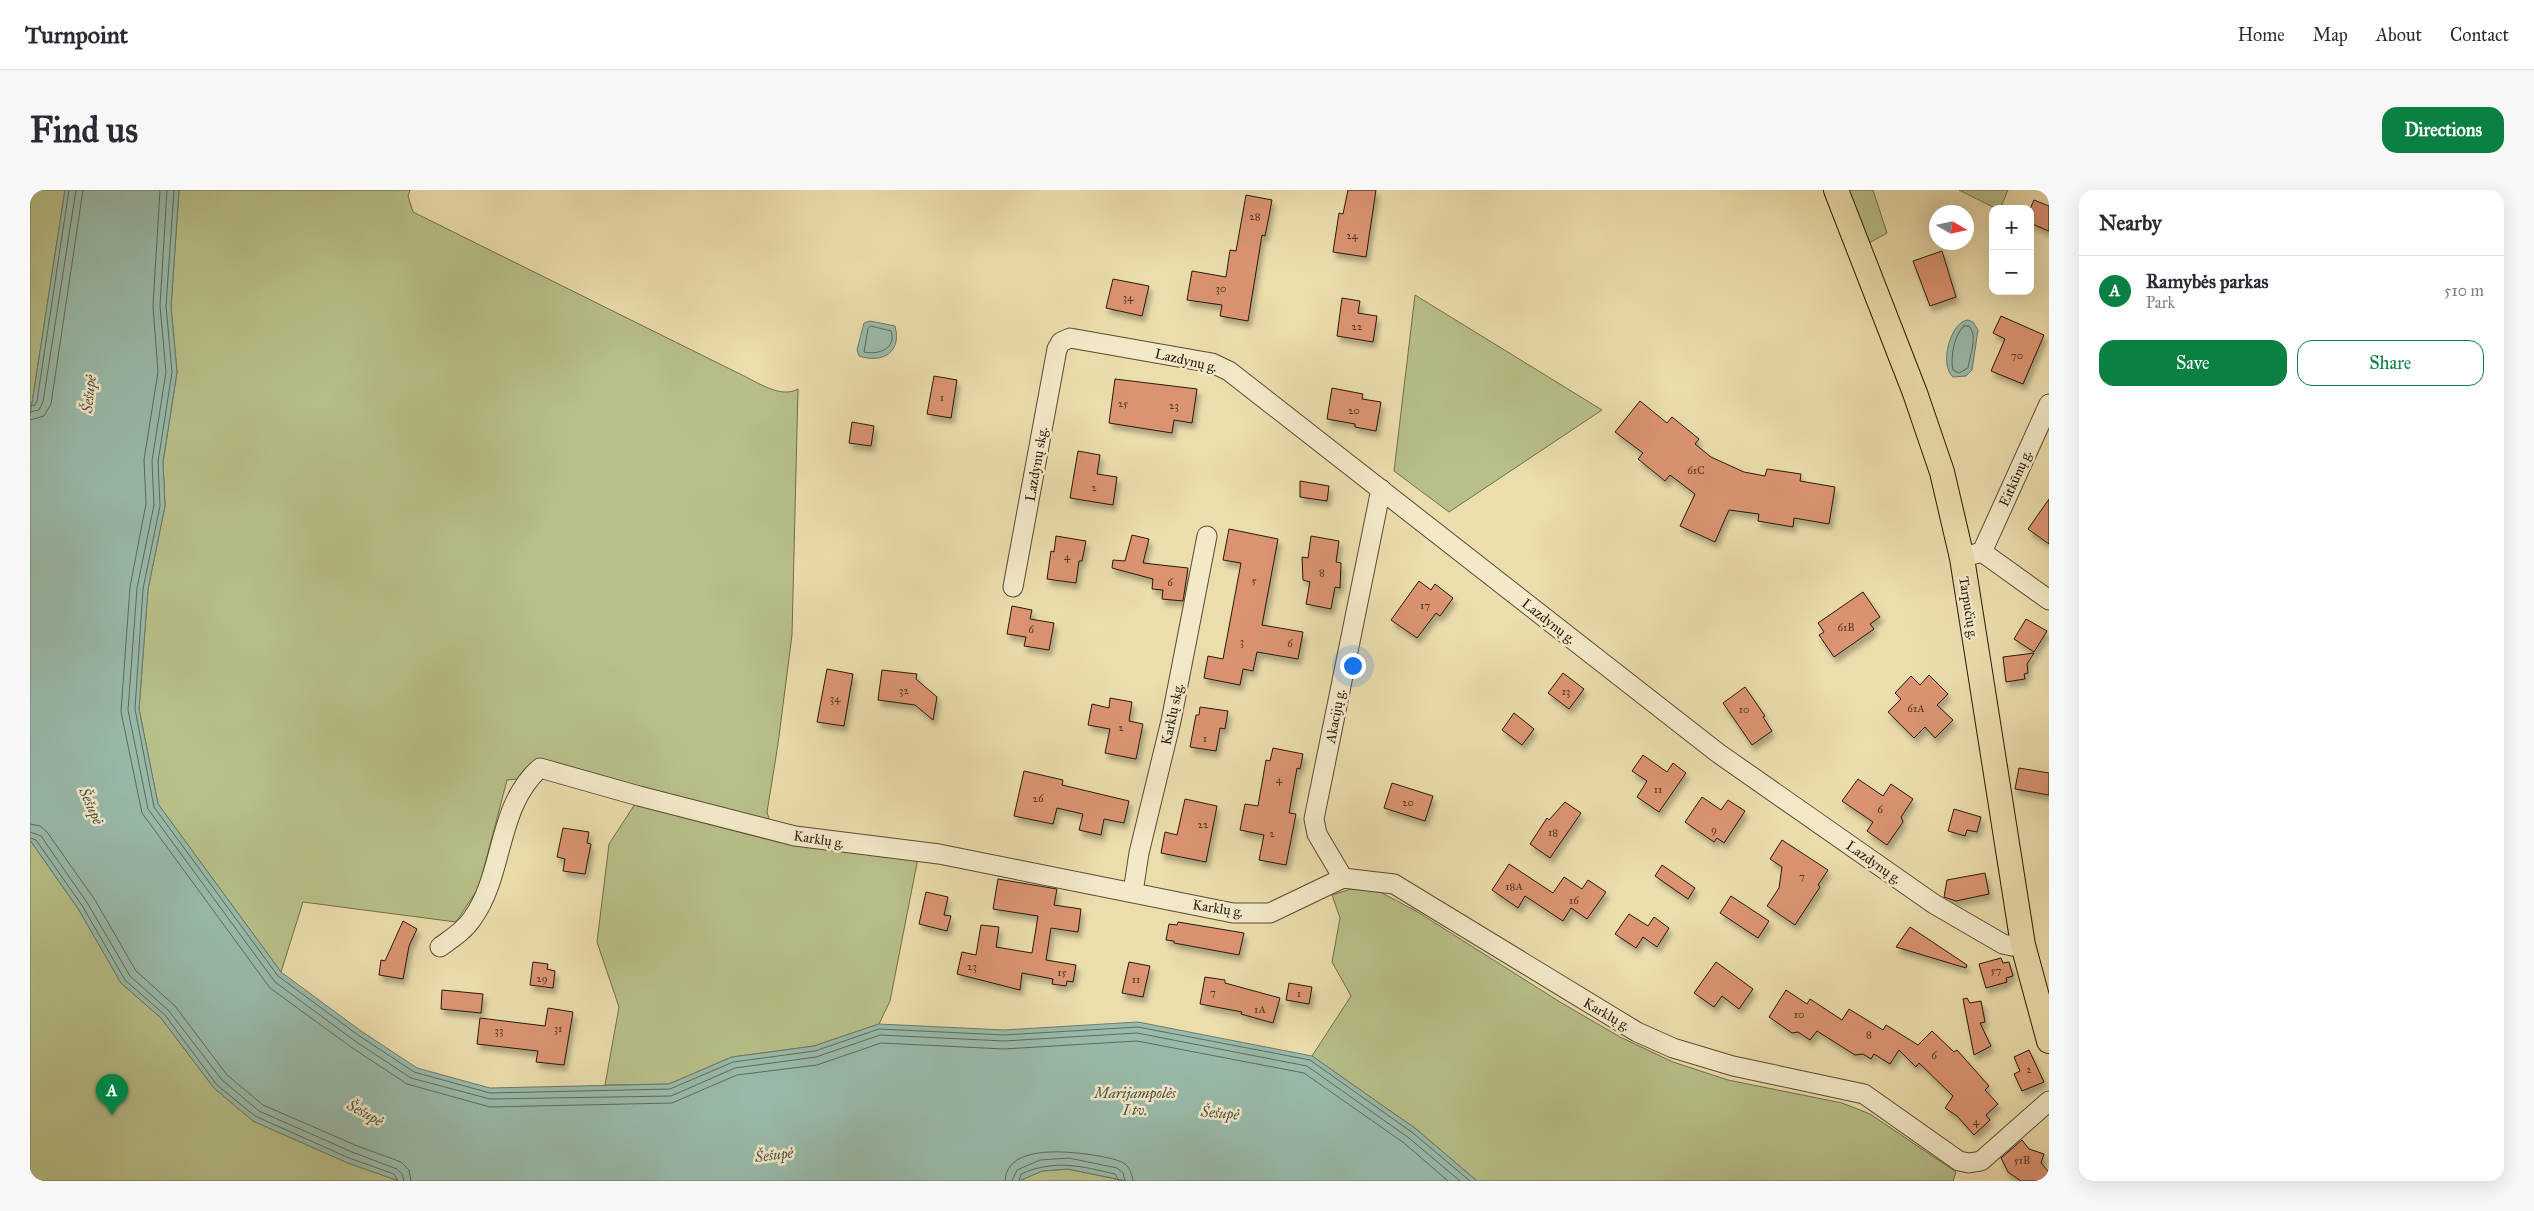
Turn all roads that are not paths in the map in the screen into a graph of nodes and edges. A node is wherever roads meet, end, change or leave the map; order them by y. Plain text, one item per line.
1 (1836, 190) edge
2 (1061, 342) joint
3 (2049, 404) edge
4 (1381, 489) junction
5 (1207, 536) dead end
6 (1972, 555) junction
7 (1013, 587) dead end
8 (2049, 600) edge
9 (1343, 878) junction
10 (1133, 892) junction
11 (2023, 945) junction
12 (440, 947) dead end
13 (2049, 1041) edge
14 (2049, 1102) edge

1 - 6 main road, Tarpučių g.
2 - 4 street, Lazdynų g.
2 - 7 street, Lazdynų skg.
3 - 6 street, Eitkūnų g.
4 - 9 street, Akacijų g.
4 - 11 street, Lazdynų g.
5 - 10 street, Karklų skg.
6 - 8 street
6 - 11 main road, Tarpučių g.
9 - 10 street, Karklų g.
9 - 14 street, Karklų g.
10 - 12 street, Karklų g.
11 - 13 main road, Tarpučių g.

